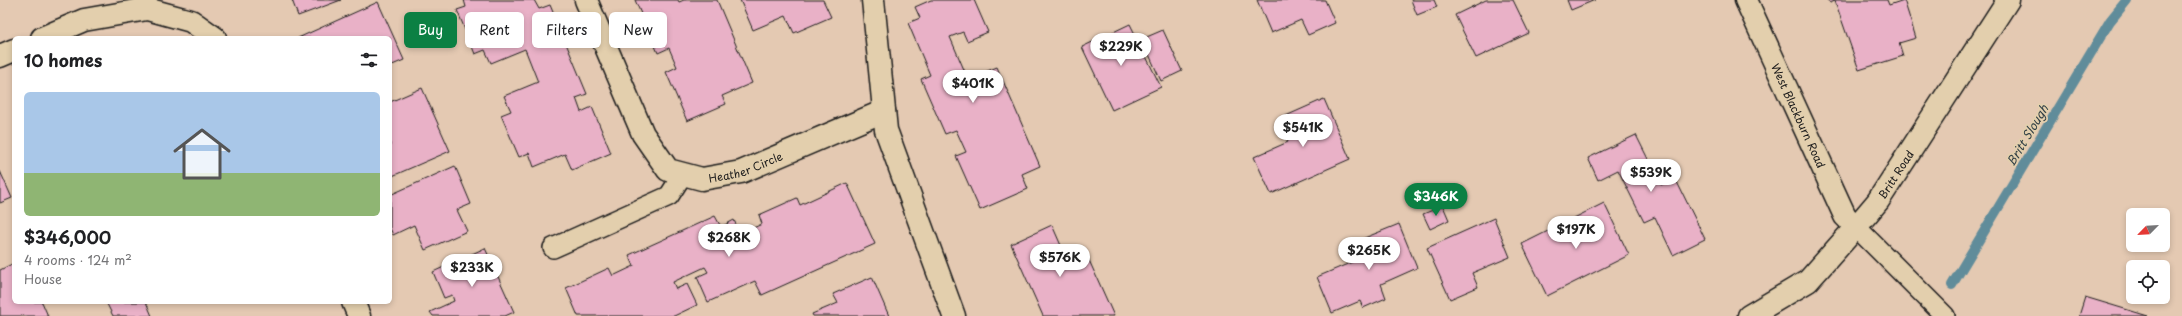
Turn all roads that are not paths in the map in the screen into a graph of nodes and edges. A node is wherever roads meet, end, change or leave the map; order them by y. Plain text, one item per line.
1 (586, 0) edge
2 (873, 0) edge
3 (1746, 0) edge
4 (2008, 0) edge
5 (47, 36) edge
6 (212, 36) edge
7 (12, 51) edge
8 (0, 56) edge
9 (884, 111) junction
10 (683, 174) junction
11 (1856, 227) junction
12 (553, 248) dead end
13 (354, 304) edge
14 (359, 316) edge
15 (954, 316) edge
16 (1749, 316) edge
17 (1945, 316) edge

1 - 10 street, Heather Circle
2 - 9 street
3 - 11 street, West Blackburn Road
4 - 11 street, Britt Road
5 - 6 street
7 - 8 street
9 - 10 street, Heather Circle
9 - 15 street
10 - 12 lane
11 - 16 street, Britt Road
11 - 17 lane
13 - 14 street

